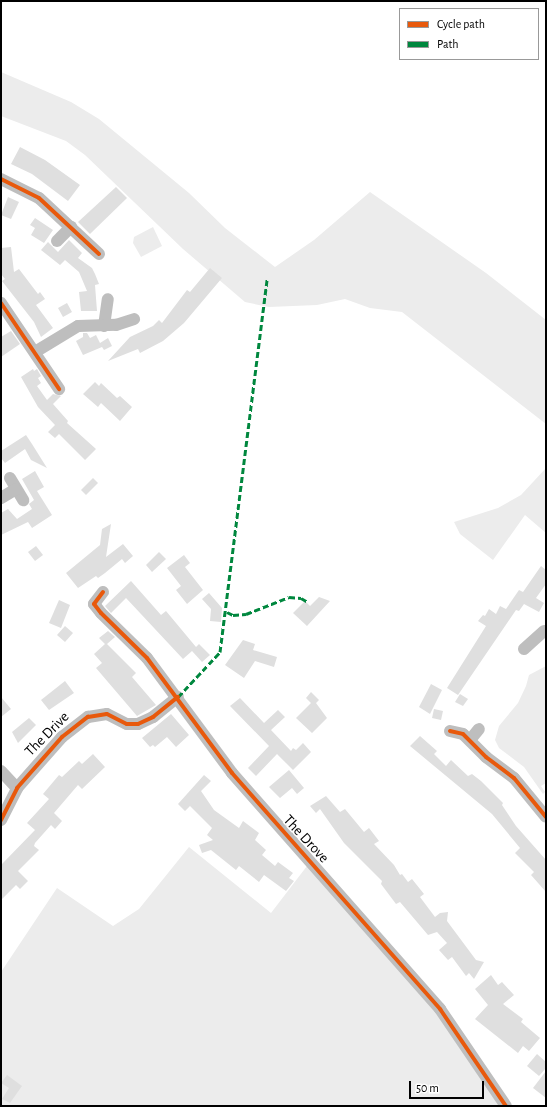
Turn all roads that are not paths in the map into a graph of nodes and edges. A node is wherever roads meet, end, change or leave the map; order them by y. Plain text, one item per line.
1 (1, 179) edge
2 (71, 227) junction
3 (57, 241) dead end
4 (99, 254) dead end
5 (108, 299) dead end
6 (1, 303) edge
7 (134, 319) dead end
8 (104, 326) junction
9 (35, 352) junction
10 (59, 389) dead end
11 (10, 478) dead end
12 (16, 489) junction
13 (1, 498) edge
14 (23, 500) dead end
15 (103, 592) dead end
16 (543, 637) edge
17 (524, 649) dead end
18 (178, 697) junction
19 (479, 729) dead end
20 (450, 731) dead end
21 (470, 740) junction
22 (1, 772) edge
23 (17, 788) junction
24 (546, 817) edge
25 (1, 820) edge
26 (506, 1106) edge

1 - 2 street
2 - 3 street
2 - 4 street
5 - 8 street
6 - 9 street
7 - 8 street
8 - 9 street
9 - 10 street
11 - 12 street
12 - 13 street
12 - 14 street
15 - 18 street, The Drove
16 - 17 street
18 - 23 street, The Drive
18 - 26 street, The Drove
19 - 21 street
20 - 21 street
21 - 24 street
22 - 23 street
23 - 25 street, The Drive

